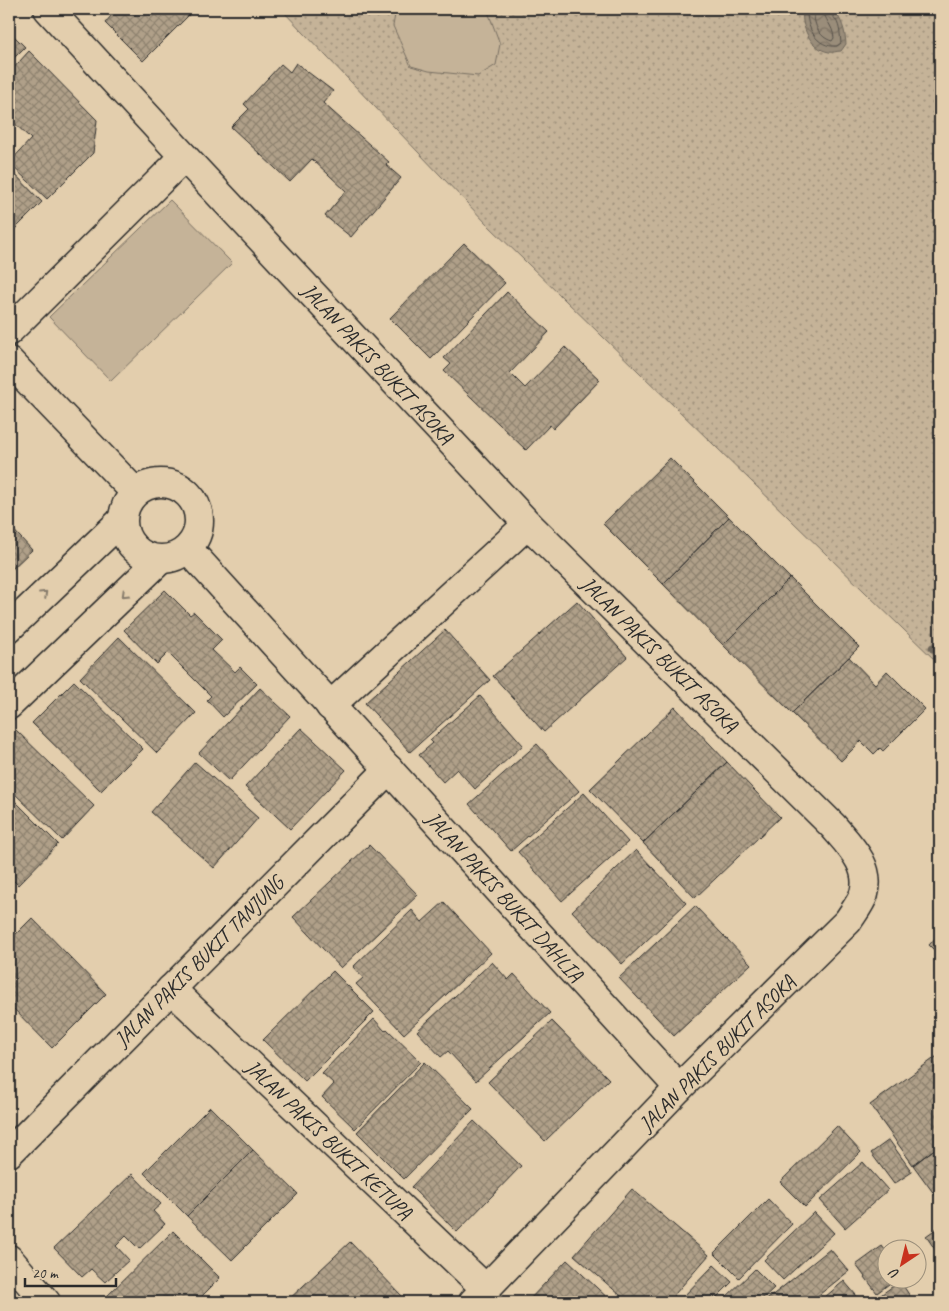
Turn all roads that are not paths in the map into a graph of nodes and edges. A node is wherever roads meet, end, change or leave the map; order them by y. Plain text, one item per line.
1 (48, 9) edge
2 (184, 157) junction
3 (9, 331) edge
4 (9, 361) edge
5 (135, 492) junction
6 (122, 520) junction
7 (528, 524) junction
8 (188, 549) junction
9 (160, 560) junction
10 (9, 628) edge
11 (9, 705) edge
12 (330, 706) junction
13 (389, 769) junction
14 (171, 989) junction
15 (679, 1088) junction
16 (9, 1153) edge
17 (9, 1259) edge
18 (480, 1295) edge
19 (46, 1302) edge

1 - 2 street, JALAN PAKIS BUKIT ASOKA
2 - 3 street
2 - 7 street, JALAN PAKIS BUKIT ASOKA
4 - 5 street
5 - 6 street
5 - 8 street
6 - 9 street
10 -> 6 street
7 - 12 street
7 - 15 street, JALAN PAKIS BUKIT ASOKA
8 - 9 street
8 - 12 street, JALAN PAKIS BUKIT DAHLIA
9 -> 11 street
12 - 13 street, JALAN PAKIS BUKIT DAHLIA
13 - 14 street, JALAN PAKIS BUKIT TANJUNG
13 - 15 street, JALAN PAKIS BUKIT DAHLIA
14 - 16 street, JALAN PAKIS BUKIT TANJUNG
14 - 18 street, JALAN PAKIS BUKIT KETUPA
15 - 18 street, JALAN PAKIS BUKIT ASOKA
17 - 19 street

